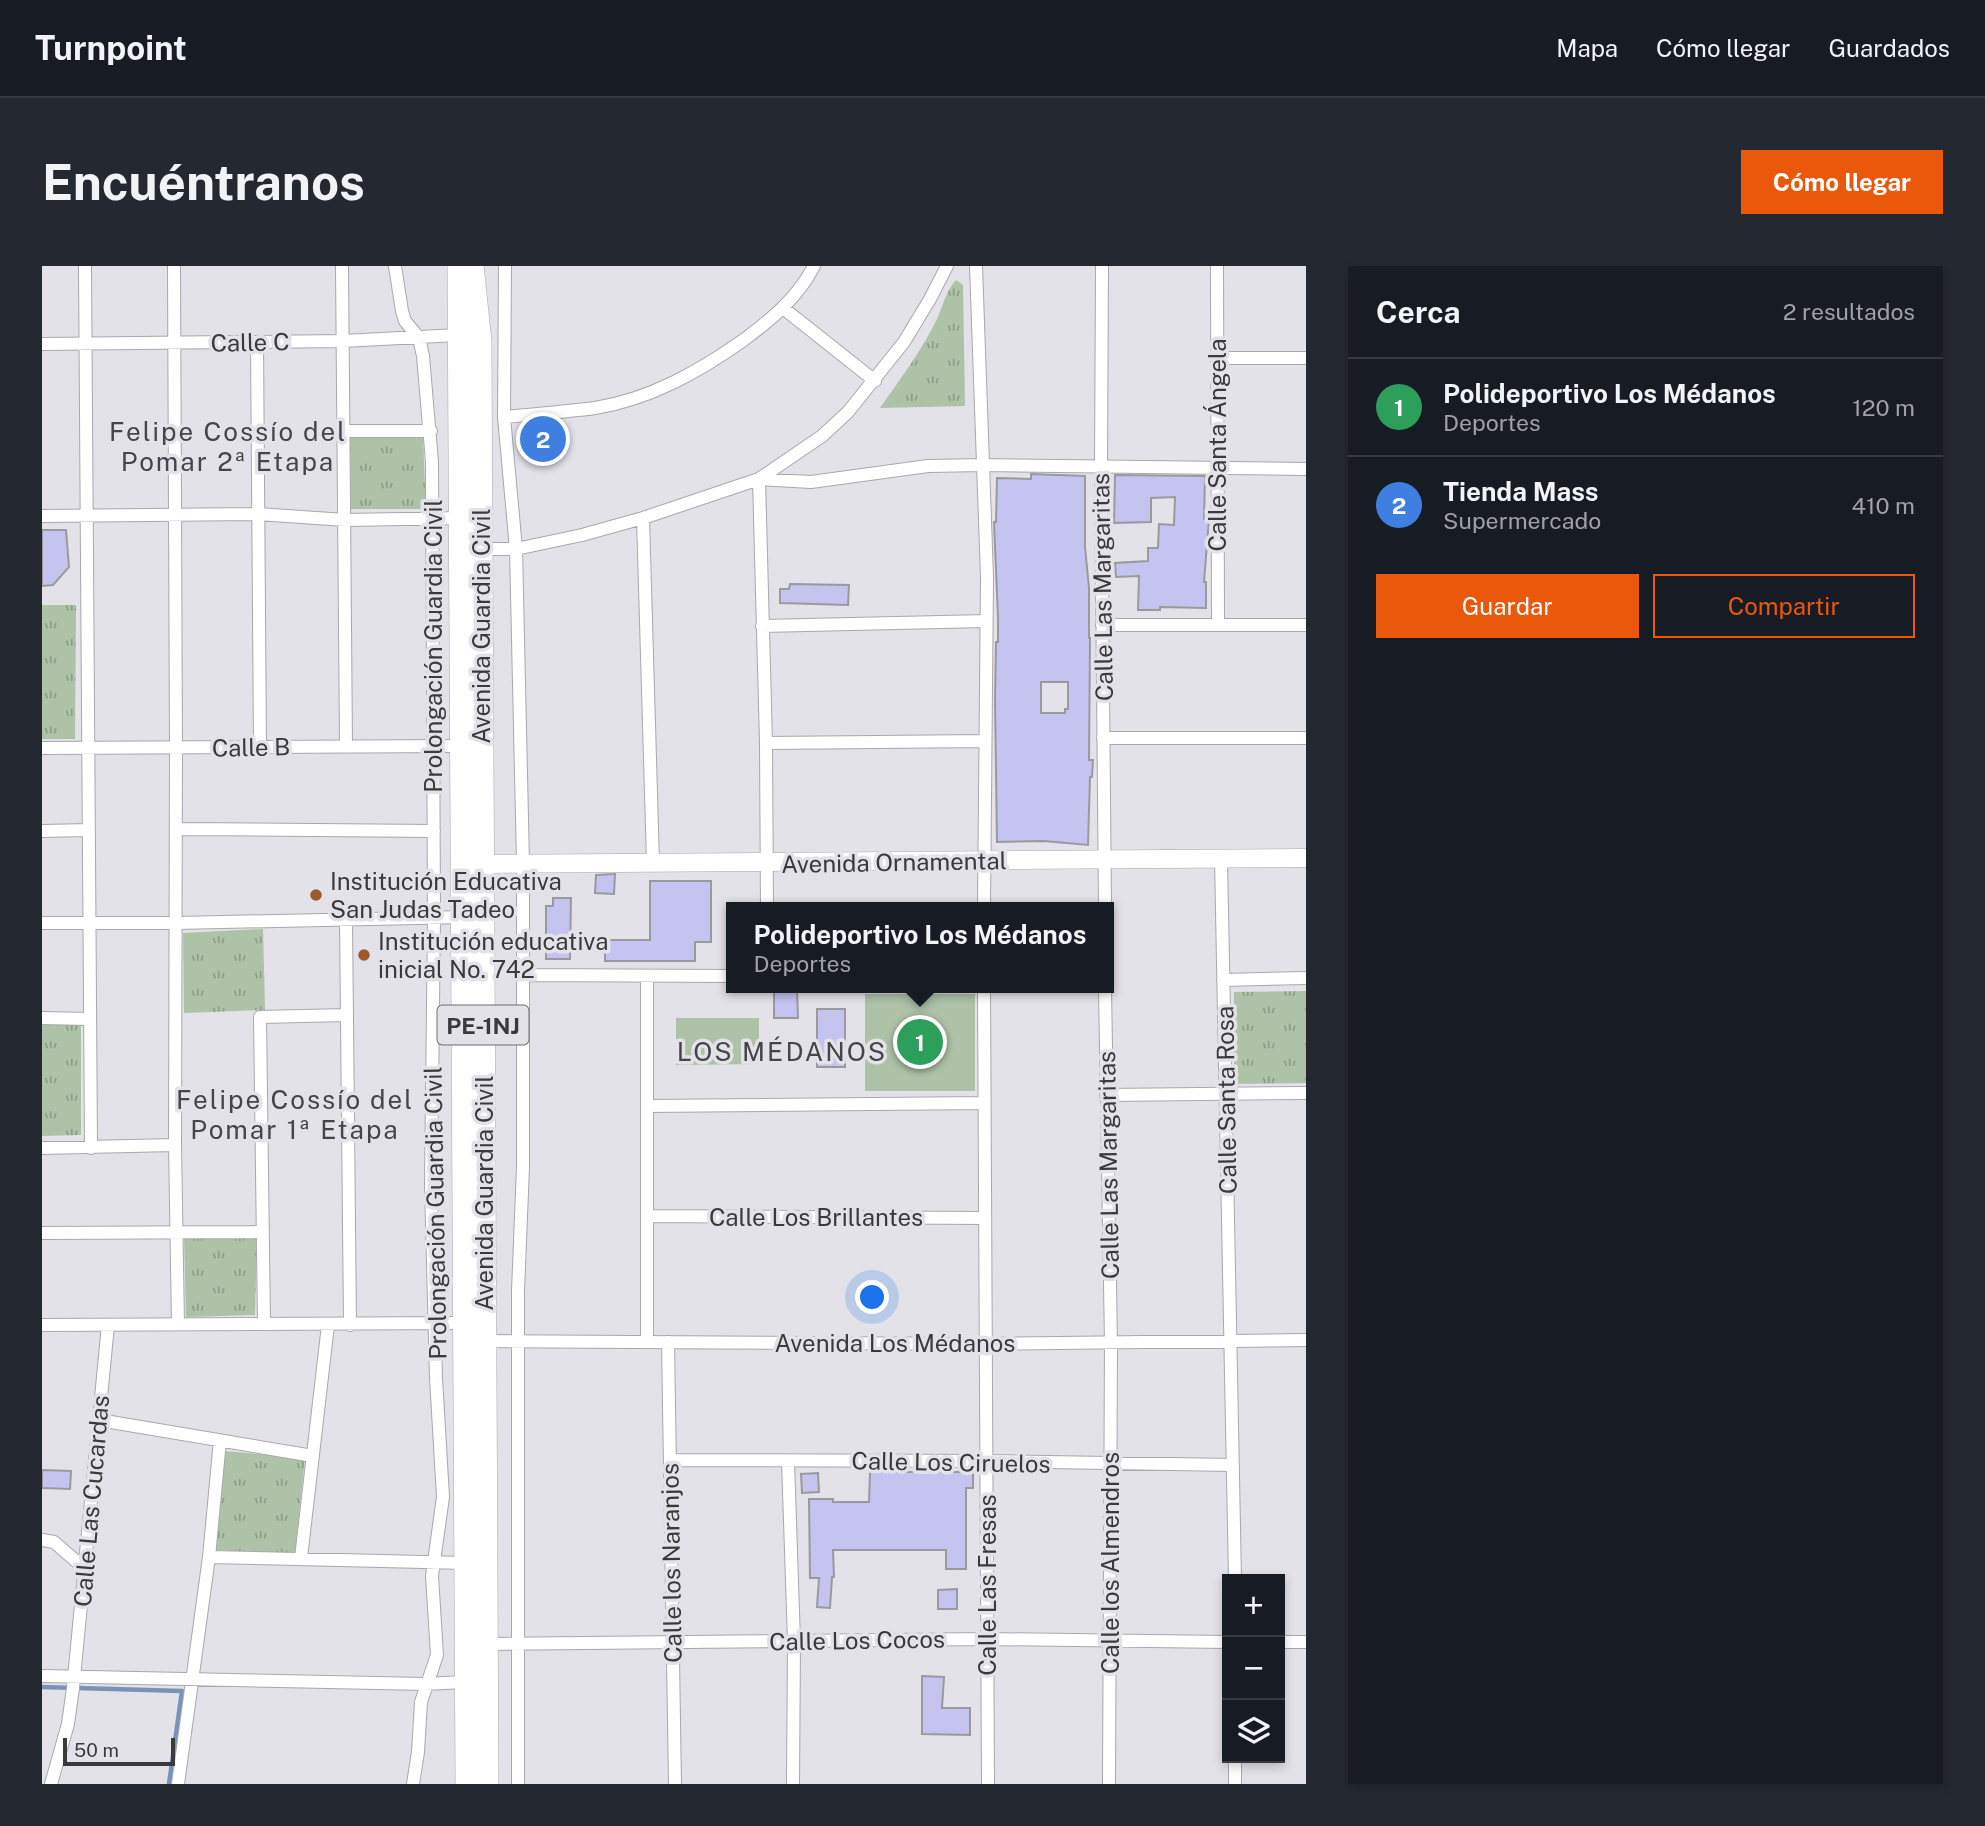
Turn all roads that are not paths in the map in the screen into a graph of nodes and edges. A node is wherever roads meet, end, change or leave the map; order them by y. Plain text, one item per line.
1 (85, 266) edge
2 (174, 266) edge
3 (342, 266) edge
4 (396, 266) edge
5 (459, 266) edge
6 (472, 266) edge
7 (505, 266) edge
8 (814, 266) edge
9 (947, 266) edge
10 (976, 266) edge
11 (1102, 266) edge
12 (1217, 266) edge
13 (783, 308) junction
14 (458, 335) junction
15 (419, 338) junction
16 (343, 341) junction
17 (174, 342) junction
18 (257, 342) junction
19 (42, 344) edge
20 (86, 344) junction
21 (1216, 358) junction
22 (1306, 358) edge
23 (875, 381) junction
24 (504, 417) junction
25 (343, 431) junction
26 (431, 431) junction
27 (983, 465) junction
28 (1101, 466) junction
29 (1217, 468) junction
30 (1306, 470) edge
31 (759, 479) junction
32 (175, 514) junction
33 (258, 514) junction
34 (88, 515) junction
35 (42, 516) edge
36 (433, 518) junction
37 (459, 518) junction
38 (643, 518) junction
39 (345, 520) junction
40 (481, 549) junction
41 (516, 549) junction
42 (986, 621) junction
43 (1102, 625) junction
44 (1218, 625) junction
45 (1306, 625) edge
46 (762, 626) junction
47 (1103, 738) junction
48 (1306, 738) edge
49 (985, 741) junction
50 (766, 743) junction
51 (346, 746) junction
52 (433, 746) junction
53 (461, 746) junction
54 (42, 747) edge
55 (260, 747) junction
56 (89, 748) junction
57 (176, 748) junction
58 (177, 829) junction
59 (89, 830) junction
60 (42, 831) edge
61 (434, 831) junction
62 (1306, 858) edge
63 (1105, 859) junction
64 (1220, 859) junction
65 (984, 861) junction
66 (653, 862) junction
67 (523, 863) junction
68 (768, 863) junction
69 (482, 864) junction
70 (767, 902) edge
71 (984, 902) edge
72 (1105, 902) edge
73 (472, 916) junction
74 (434, 917) junction
75 (346, 919) junction
76 (42, 923) edge
77 (89, 923) junction
78 (177, 923) junction
79 (524, 975) junction
80 (647, 976) junction
81 (726, 976) edge
82 (1306, 978) edge
83 (1223, 980) junction
84 (984, 993) edge
85 (1105, 993) edge
86 (347, 1015) junction
87 (42, 1018) edge
88 (89, 1019) junction
89 (1306, 1093) edge
90 (1106, 1095) junction
91 (1226, 1095) junction
92 (984, 1103) junction
93 (647, 1106) junction
94 (175, 1145) junction
95 (42, 1148) edge
96 (91, 1148) junction
97 (647, 1216) junction
98 (985, 1218) junction
99 (263, 1232) junction
100 (42, 1233) edge
101 (177, 1234) junction
102 (436, 1322) junction
103 (464, 1323) junction
104 (178, 1324) junction
105 (264, 1324) junction
106 (42, 1325) edge
107 (108, 1325) junction
108 (328, 1325) junction
109 (350, 1325) junction
110 (1306, 1340) edge
111 (485, 1341) junction
112 (517, 1341) junction
113 (647, 1342) junction
114 (668, 1342) junction
115 (1231, 1342) junction
116 (1111, 1343) junction
117 (985, 1344) junction
118 (99, 1420) junction
119 (220, 1440) junction
120 (313, 1456) junction
121 (670, 1460) junction
122 (789, 1461) junction
123 (986, 1461) junction
124 (1111, 1464) junction
125 (1233, 1465) junction
126 (42, 1539) edge
127 (209, 1557) junction
128 (301, 1558) junction
129 (433, 1560) junction
130 (466, 1563) junction
131 (84, 1568) junction
132 (1234, 1574) edge
133 (988, 1639) junction
134 (794, 1641) junction
135 (672, 1642) junction
136 (1110, 1642) junction
137 (1222, 1642) edge
138 (1285, 1642) edge
139 (1306, 1642) edge
140 (518, 1643) junction
141 (486, 1644) junction
142 (42, 1676) edge
143 (74, 1677) junction
144 (192, 1680) junction
145 (465, 1682) junction
146 (425, 1684) junction
147 (1235, 1763) edge
148 (51, 1784) edge
149 (178, 1784) edge
150 (413, 1784) edge
151 (467, 1784) edge
152 (487, 1784) edge
153 (518, 1784) edge
154 (675, 1784) edge
155 (793, 1784) edge
156 (988, 1784) edge
157 (1109, 1784) edge
158 (1235, 1784) edge

1 - 20 street
2 - 17 street
3 - 16 street
4 - 15 street, Prolongación Guardia Civil
5 - 14 highway, Avenida Guardia Civil / PE-1NJ
6 - 40 highway, Avenida Guardia Civil / PE-1NJ
7 - 24 street
8 - 13 street
9 - 23 street
10 - 27 street
11 - 28 street, Calle Las Margaritas
12 - 21 street, Calle Santa Ángela
13 - 23 street
13 - 24 street
14 - 15 street, Calle C
14 - 37 highway, Avenida Guardia Civil / PE-1NJ
15 - 16 street, Calle C
15 - 26 street, Prolongación Guardia Civil
16 - 18 street, Calle C
16 - 25 street
17 - 18 street, Calle C
17 - 20 street, Calle C
17 - 32 street
18 - 33 street
19 - 20 street, Calle C
20 - 34 street
21 - 22 street
21 - 29 street, Calle Santa Ángela
23 - 31 street
24 - 41 street
25 - 26 street
25 - 39 street
26 - 36 street, Prolongación Guardia Civil
27 - 28 street
27 - 31 street
27 - 42 street
28 - 29 street
28 - 43 street, Calle Las Margaritas
29 - 30 street
29 - 44 street, Calle Santa Ángela
31 - 38 street
31 - 46 street
32 - 33 street
32 - 34 street
32 - 57 street
33 - 39 street
33 - 55 street
34 - 35 street
34 - 56 street
36 - 37 street
36 - 39 street
36 - 52 street, Prolongación Guardia Civil
37 - 53 highway, Avenida Guardia Civil / PE-1NJ
38 - 41 street
38 - 66 street
39 - 51 street
40 - 41 street
40 - 69 highway, Avenida Guardia Civil / PE-1NJ
41 - 67 street
42 - 46 street
42 - 49 street
43 - 44 street
43 - 47 street, Calle Las Margaritas
44 - 45 street
46 - 50 street
47 - 48 street
47 - 63 street, Calle Las Margaritas
49 - 50 street
49 - 65 street
50 - 68 street
51 - 52 street, Calle B
51 - 55 street, Calle B
52 - 53 street, Calle B
52 - 61 street, Prolongación Guardia Civil
53 - 73 highway, Avenida Guardia Civil / PE-1NJ
54 - 56 street, Calle B
55 - 57 street, Calle B
56 - 57 street, Calle B
56 - 59 street
57 - 58 street
58 - 61 street
58 - 78 street
59 - 60 street
59 - 77 street
61 - 74 street, Prolongación Guardia Civil
62 - 64 street, Avenida Ornamental
63 - 64 street, Avenida Ornamental
63 - 65 street, Avenida Ornamental
63 - 72 street, Calle Las Margaritas
64 - 83 street, Calle Santa Rosa
65 - 68 street, Avenida Ornamental
65 - 71 street
66 - 67 street, Avenida Ornamental
66 - 68 street, Avenida Ornamental
67 - 69 street, Avenida Ornamental
67 - 79 street
68 - 70 street
69 - 73 highway, Avenida Guardia Civil / PE-1NJ
73 - 74 street
73 - 103 highway, Avenida Guardia Civil / PE-1NJ
73 - 111 highway, Avenida Guardia Civil / PE-1NJ
74 - 75 street
74 - 102 street, Prolongación Guardia Civil
75 - 78 street
75 - 86 street
76 - 77 street
77 - 78 street
77 - 88 street
78 - 94 street
79 - 80 street
79 - 112 street
80 - 81 street
80 - 93 street
82 - 83 street
83 - 91 street, Calle Santa Rosa
84 - 92 street, Calle Las Fresas
85 - 90 street, Calle Las Margaritas
86 - 99 street
86 - 109 street
87 - 88 street
88 - 96 street
89 - 91 street
90 - 91 street
90 - 116 street, Calle Las Margaritas
91 - 115 street, Calle Santa Rosa
92 - 93 street
92 - 98 street, Calle Las Fresas
93 - 97 street
94 - 96 street
94 - 101 street
95 - 96 street
97 - 98 street, Calle Los Brillantes
97 - 113 street
98 - 117 street, Calle Las Fresas
99 - 101 street
99 - 105 street
100 - 101 street
101 - 104 street
102 - 103 street
102 - 109 street
102 - 129 street, Prolongación Guardia Civil
103 - 130 highway, Avenida Guardia Civil / PE-1NJ
104 - 105 street
104 - 107 street
105 - 108 street
106 - 107 street
107 - 118 street, Calle Las Cucardas
108 - 109 street
108 - 120 street
110 - 115 street, Avenida Los Médanos
111 - 112 street, Avenida Los Médanos
111 - 141 highway, Avenida Guardia Civil / PE-1NJ
112 - 113 street, Avenida Los Médanos
112 - 140 street
113 - 114 street, Avenida Los Médanos
114 - 117 street, Avenida Los Médanos
114 - 121 street, Calle los Naranjos
115 - 116 street, Avenida Los Médanos
115 - 125 street, Calle Santa Rosa
116 - 117 street, Avenida Los Médanos
116 - 124 street, Calle los Almendros
117 - 123 street, Calle Las Fresas
118 - 119 street
118 - 131 street, Calle Las Cucardas
119 - 120 street
119 - 127 street
120 - 128 street
121 - 122 street, Calle Los Ciruelos
121 - 135 street, Calle los Naranjos
122 - 123 street, Calle Los Ciruelos
122 - 134 street
123 - 124 street, Calle Los Ciruelos
123 - 133 street, Calle Las Fresas
124 - 125 street, Calle Los Ciruelos
124 - 136 street, Calle los Almendros
125 - 132 street, Calle Santa Rosa
126 - 131 street
127 - 128 street
127 - 144 street
128 - 129 street
129 - 130 street
129 - 146 street, Prolongación Guardia Civil
130 - 145 highway, Avenida Guardia Civil / PE-1NJ
131 - 143 street, Calle Las Cucardas
133 - 134 street, Calle Los Cocos
133 - 136 street, Calle Los Cocos
133 - 156 street, Calle Las Fresas
134 - 135 street, Calle Los Cocos
134 - 155 street
135 - 140 street, Calle Los Cocos
135 - 154 street, Calle los Naranjos
136 - 137 street, Calle Los Cocos
136 - 157 street, Calle los Almendros
138 - 139 street
140 - 141 street, Calle Los Cocos
140 - 153 street
141 - 152 highway, Avenida Guardia Civil / PE-1NJ
142 - 143 street
143 - 144 street
143 - 148 street
144 - 146 street
144 - 149 street
145 - 146 street
145 - 151 highway, Avenida Guardia Civil / PE-1NJ
146 - 150 street, Prolongación Guardia Civil
147 - 158 street

